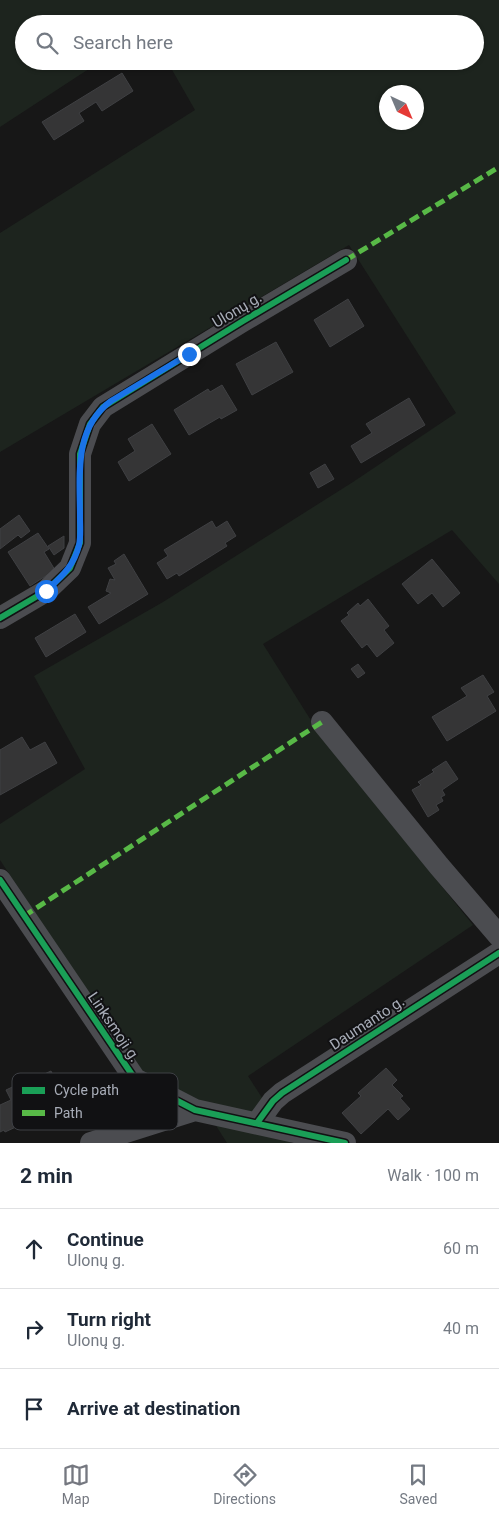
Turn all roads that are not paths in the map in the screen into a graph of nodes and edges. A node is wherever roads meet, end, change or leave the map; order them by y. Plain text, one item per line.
1 (346, 260) dead end
2 (0, 618) edge
3 (322, 722) dead end
4 (0, 880) edge
5 (499, 936) edge
6 (499, 953) edge
7 (131, 1073) edge
8 (178, 1101) edge
9 (195, 1110) junction
10 (178, 1115) edge
11 (256, 1123) junction
12 (117, 1130) edge
13 (131, 1130) edge
14 (112, 1136) junction
15 (91, 1143) edge
16 (345, 1143) edge

1 - 2 street, Ulonų g.
3 - 5 street
4 - 7 street, Linksmoji g.
6 - 11 street, Daumanto g.
8 - 9 street, Linksmoji g.
9 - 10 street
9 - 11 street, Linksmoji g.
11 - 16 street, Linksmoji g.
12 - 14 street
13 - 14 street
14 - 15 street

